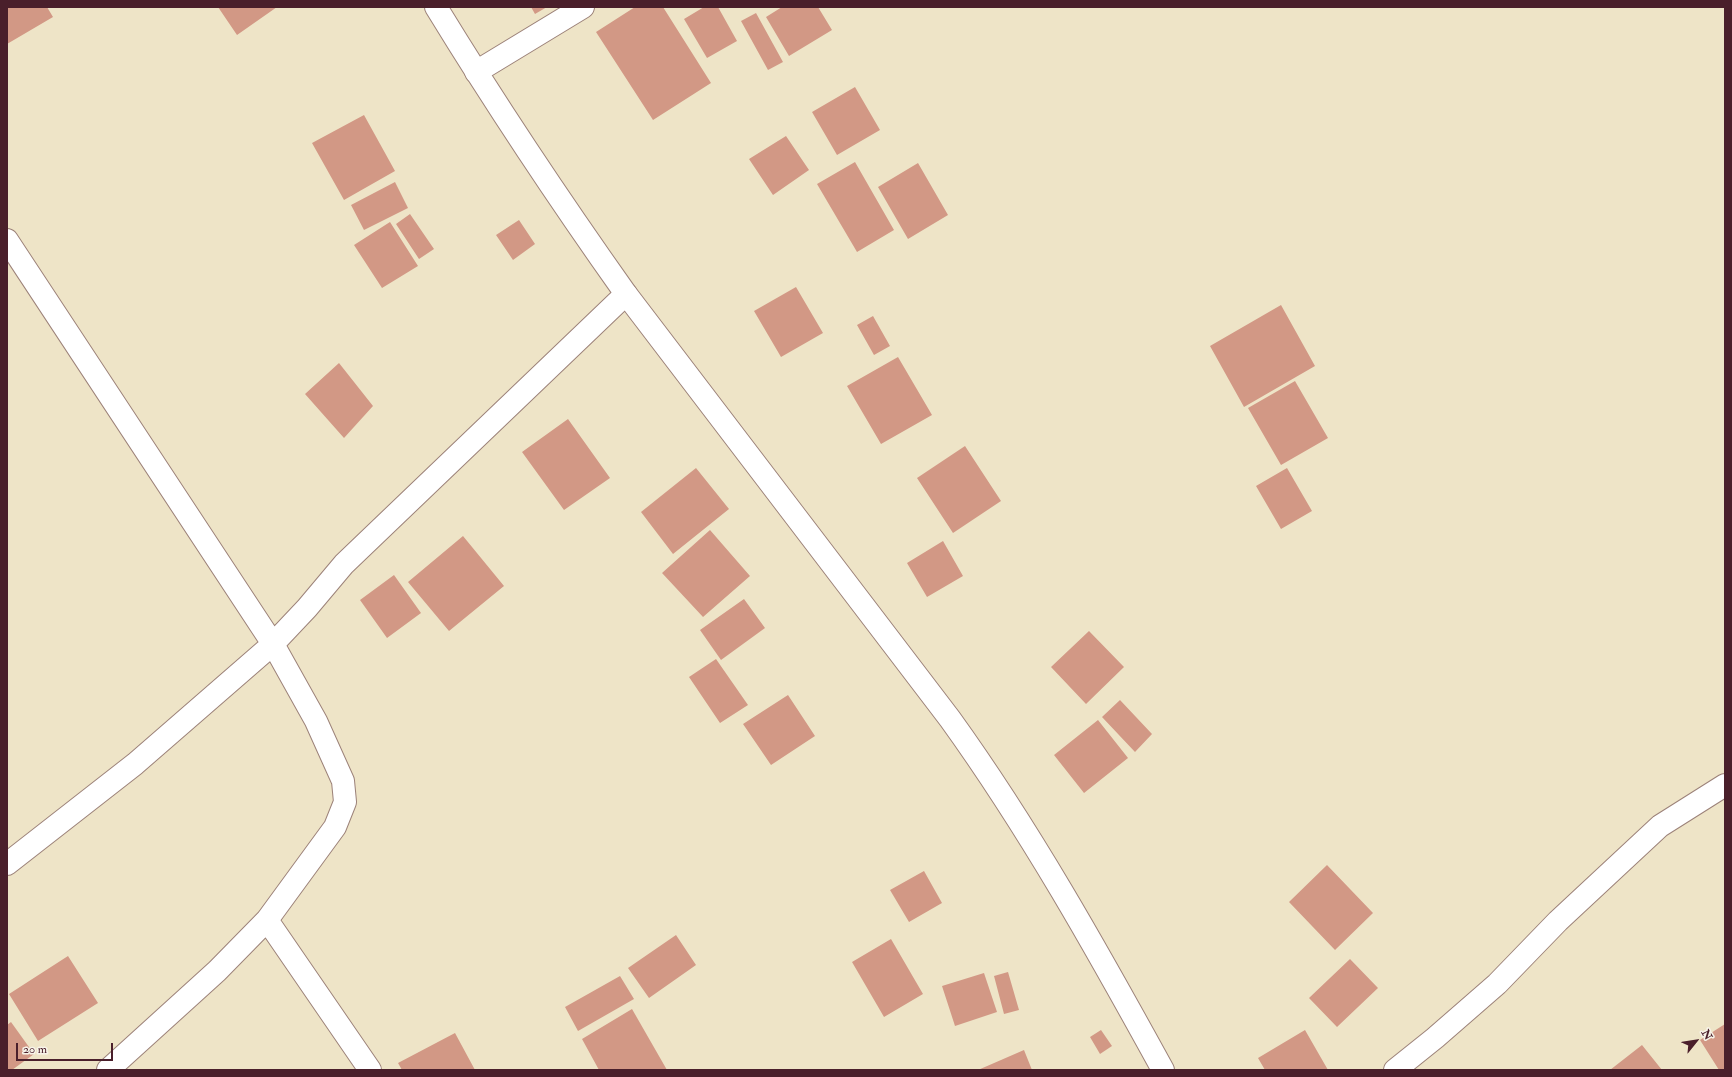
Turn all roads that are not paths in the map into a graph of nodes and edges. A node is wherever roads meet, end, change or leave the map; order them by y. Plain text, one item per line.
1 (436, 7) edge
2 (582, 7) edge
3 (476, 72) junction
4 (7, 240) edge
5 (626, 294) junction
6 (273, 644) junction
7 (1725, 785) edge
8 (7, 864) edge
9 (267, 920) junction
10 (108, 1070) edge
11 (370, 1070) edge
12 (1163, 1070) edge
13 (1395, 1070) edge

1 - 3 street
2 - 3 street
3 - 5 street
4 - 6 street
5 - 6 street
5 - 12 street
6 - 8 street
6 - 9 street
7 - 13 street
9 - 10 street
9 - 11 street

